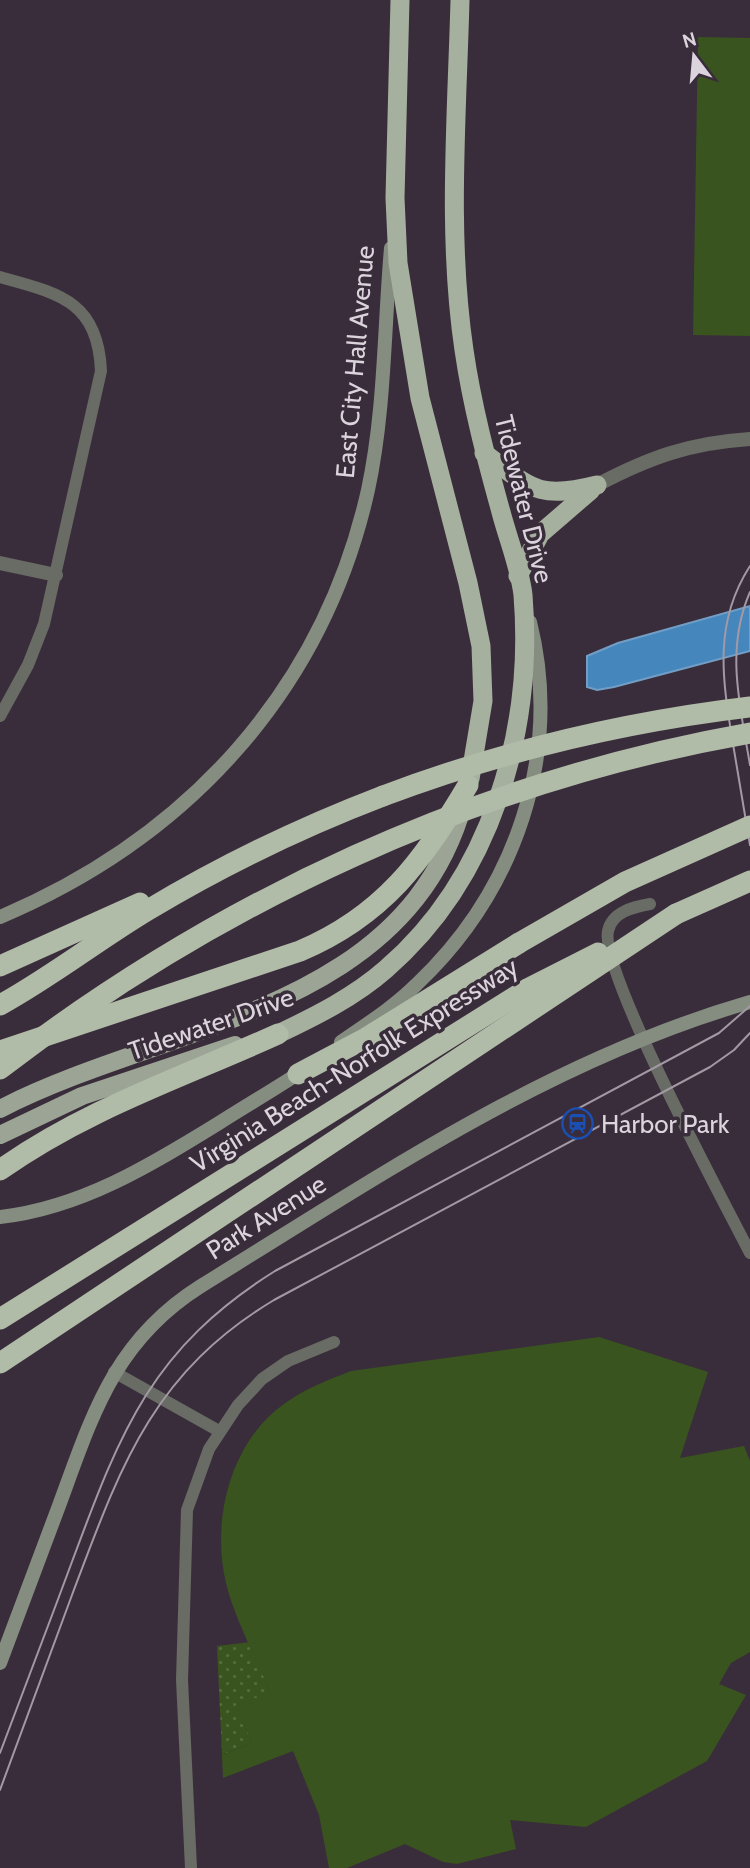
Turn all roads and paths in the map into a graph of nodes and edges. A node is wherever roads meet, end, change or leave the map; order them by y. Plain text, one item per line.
1 (400, 0) edge
2 (460, 0) edge
3 (395, 198) junction
4 (0, 277) edge
5 (750, 439) edge
6 (484, 453) junction
7 (597, 485) junction
8 (0, 563) edge
9 (56, 575) junction
10 (521, 585) junction
11 (750, 707) edge
12 (0, 716) edge
13 (750, 733) edge
14 (468, 785) junction
15 (750, 826) edge
16 (216, 872) junction
17 (750, 881) edge
18 (650, 904) dead end
19 (676, 914) junction
20 (0, 917) edge
21 (0, 966) edge
22 (750, 1002) edge
23 (3, 1003) edge
24 (278, 1034) joint
25 (643, 1038) junction
26 (0, 1051) edge
27 (218, 1055) junction
28 (0, 1069) edge
29 (298, 1074) junction
30 (0, 1109) edge
31 (0, 1135) edge
32 (0, 1170) edge
33 (0, 1217) edge
34 (750, 1253) edge
35 (0, 1319) edge
36 (334, 1342) dead end
37 (0, 1363) edge
38 (114, 1372) junction
39 (219, 1431) junction
40 (0, 1663) edge
41 (191, 1868) edge

1 - 3 highway, Tidewater Drive
2 - 6 highway, Tidewater Drive
3 - 14 highway, Tidewater Drive
3 - 20 main road, East City Hall Avenue
4 - 9 lane
5 - 7 street
6 - 7 highway
6 - 10 highway, Tidewater Drive
7 - 10 highway
8 - 9 street
9 - 12 lane
10 - 24 highway, Tidewater Drive
10 - 29 main road
11 - 16 highway, bridge
13 - 28 highway, bridge
14 - 26 highway
14 - 30 main road, Tidewater Drive
15 - 29 highway, bridge
16 - 21 highway
16 - 23 highway
17 - 19 highway, Virginia Beach-Norfolk Expressway
18 - 25 lane
19 - 35 highway, Virginia Beach-Norfolk Expressway, bridge
19 - 37 highway, bridge
22 - 25 main road, Park Avenue
24 - 27 highway
25 - 34 lane
25 - 38 main road, Park Avenue
27 - 31 main road, Tidewater Drive
27 - 32 highway
29 - 33 main road
36 - 39 lane
38 - 39 lane
38 - 40 main road, Park Avenue
39 - 41 lane

